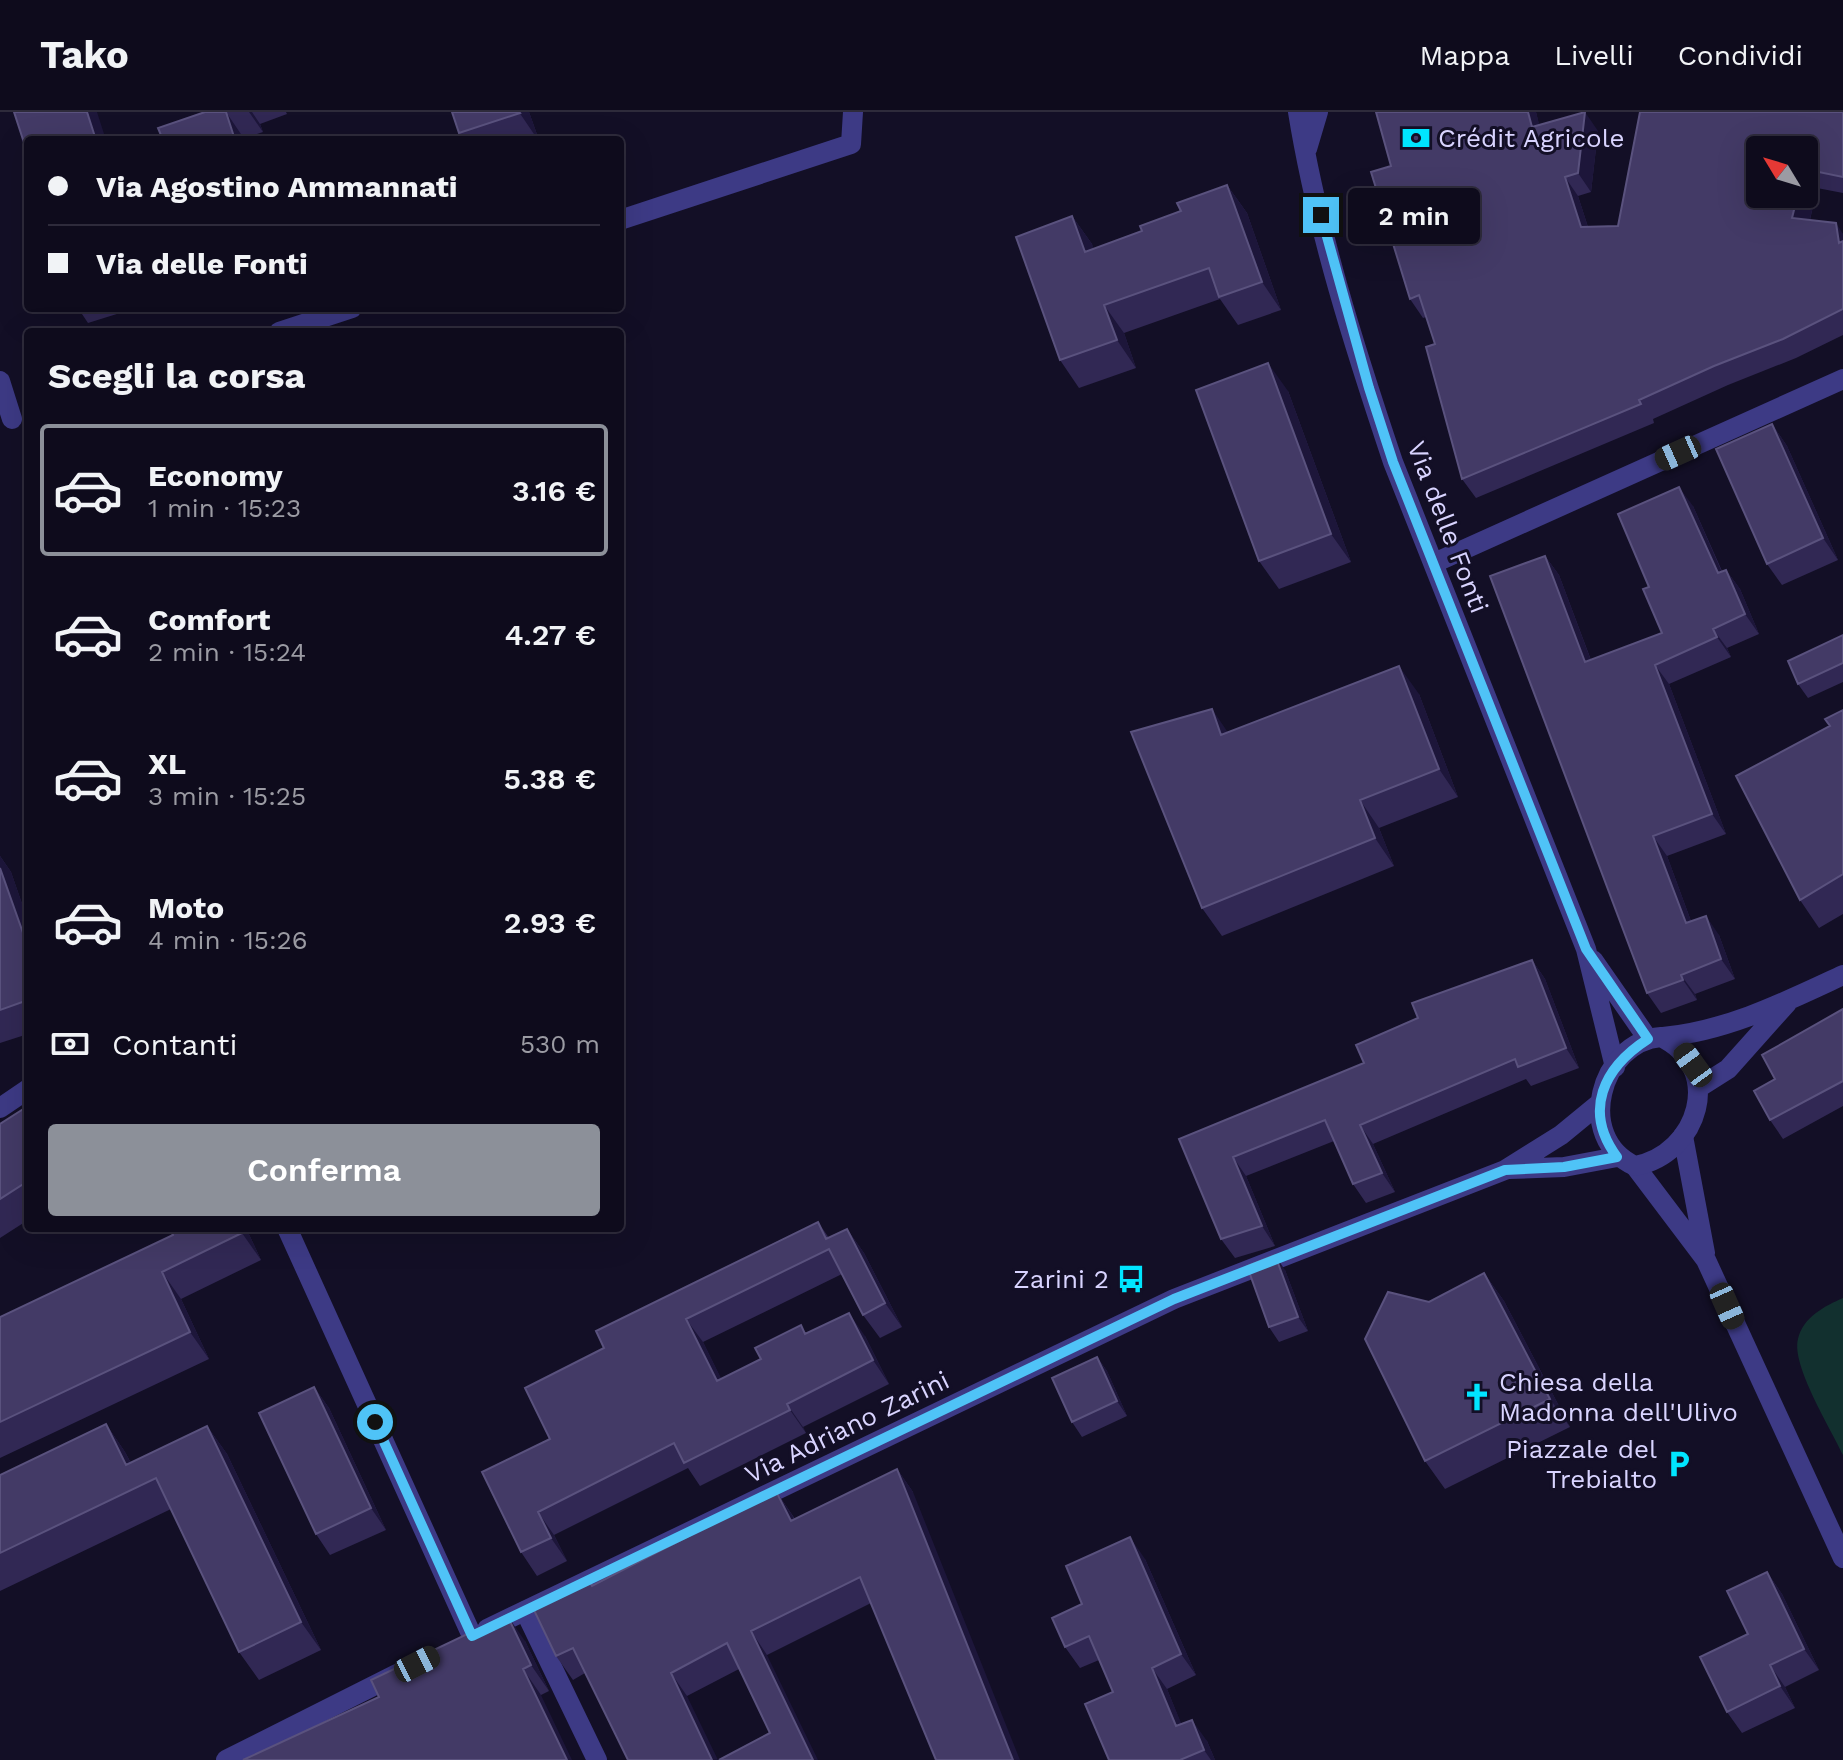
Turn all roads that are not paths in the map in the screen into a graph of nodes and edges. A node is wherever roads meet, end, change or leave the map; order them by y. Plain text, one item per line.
1 (853, 112) edge
2 (1298, 112) edge
3 (1318, 112) edge
4 (1305, 157) junction
5 (624, 219) edge
6 (340, 312) edge
7 (291, 328) edge
8 (1843, 379) edge
9 (0, 381) edge
10 (13, 419) edge
11 (1434, 563) junction
12 (1586, 949) junction
13 (1843, 975) edge
14 (1790, 1000) junction
15 (1654, 1038) junction
16 (1615, 1067) junction
17 (1698, 1088) junction
18 (24, 1092) edge
19 (1600, 1103) junction
20 (0, 1108) edge
21 (1683, 1136) junction
22 (1626, 1162) junction
23 (1505, 1170) junction
24 (289, 1232) edge
25 (1706, 1260) junction
26 (1843, 1558) edge
27 (525, 1611) junction
28 (417, 1664) edge
29 (226, 1760) edge
30 (597, 1760) edge

1 - 5 street
2 - 4 street, Via delle Fonti
3 - 4 street
4 - 11 street, Via delle Fonti
6 - 7 street
8 - 11 street
9 - 10 street
11 - 12 street, Via delle Fonti
12 - 15 street, Via delle Fonti
12 - 16 street, Via delle Fonti
13 - 14 street
14 - 15 street
14 - 17 street
15 - 16 street
15 - 17 street
16 - 19 street
17 - 21 street
18 - 20 street
19 - 22 street
19 - 23 street
21 - 22 street
21 - 25 street
22 - 23 street
22 - 25 street
23 - 27 street, Via Adriano Zarini
24 - 27 street, Via Adriano Zarini
25 - 26 street
27 - 30 street
28 - 29 street

